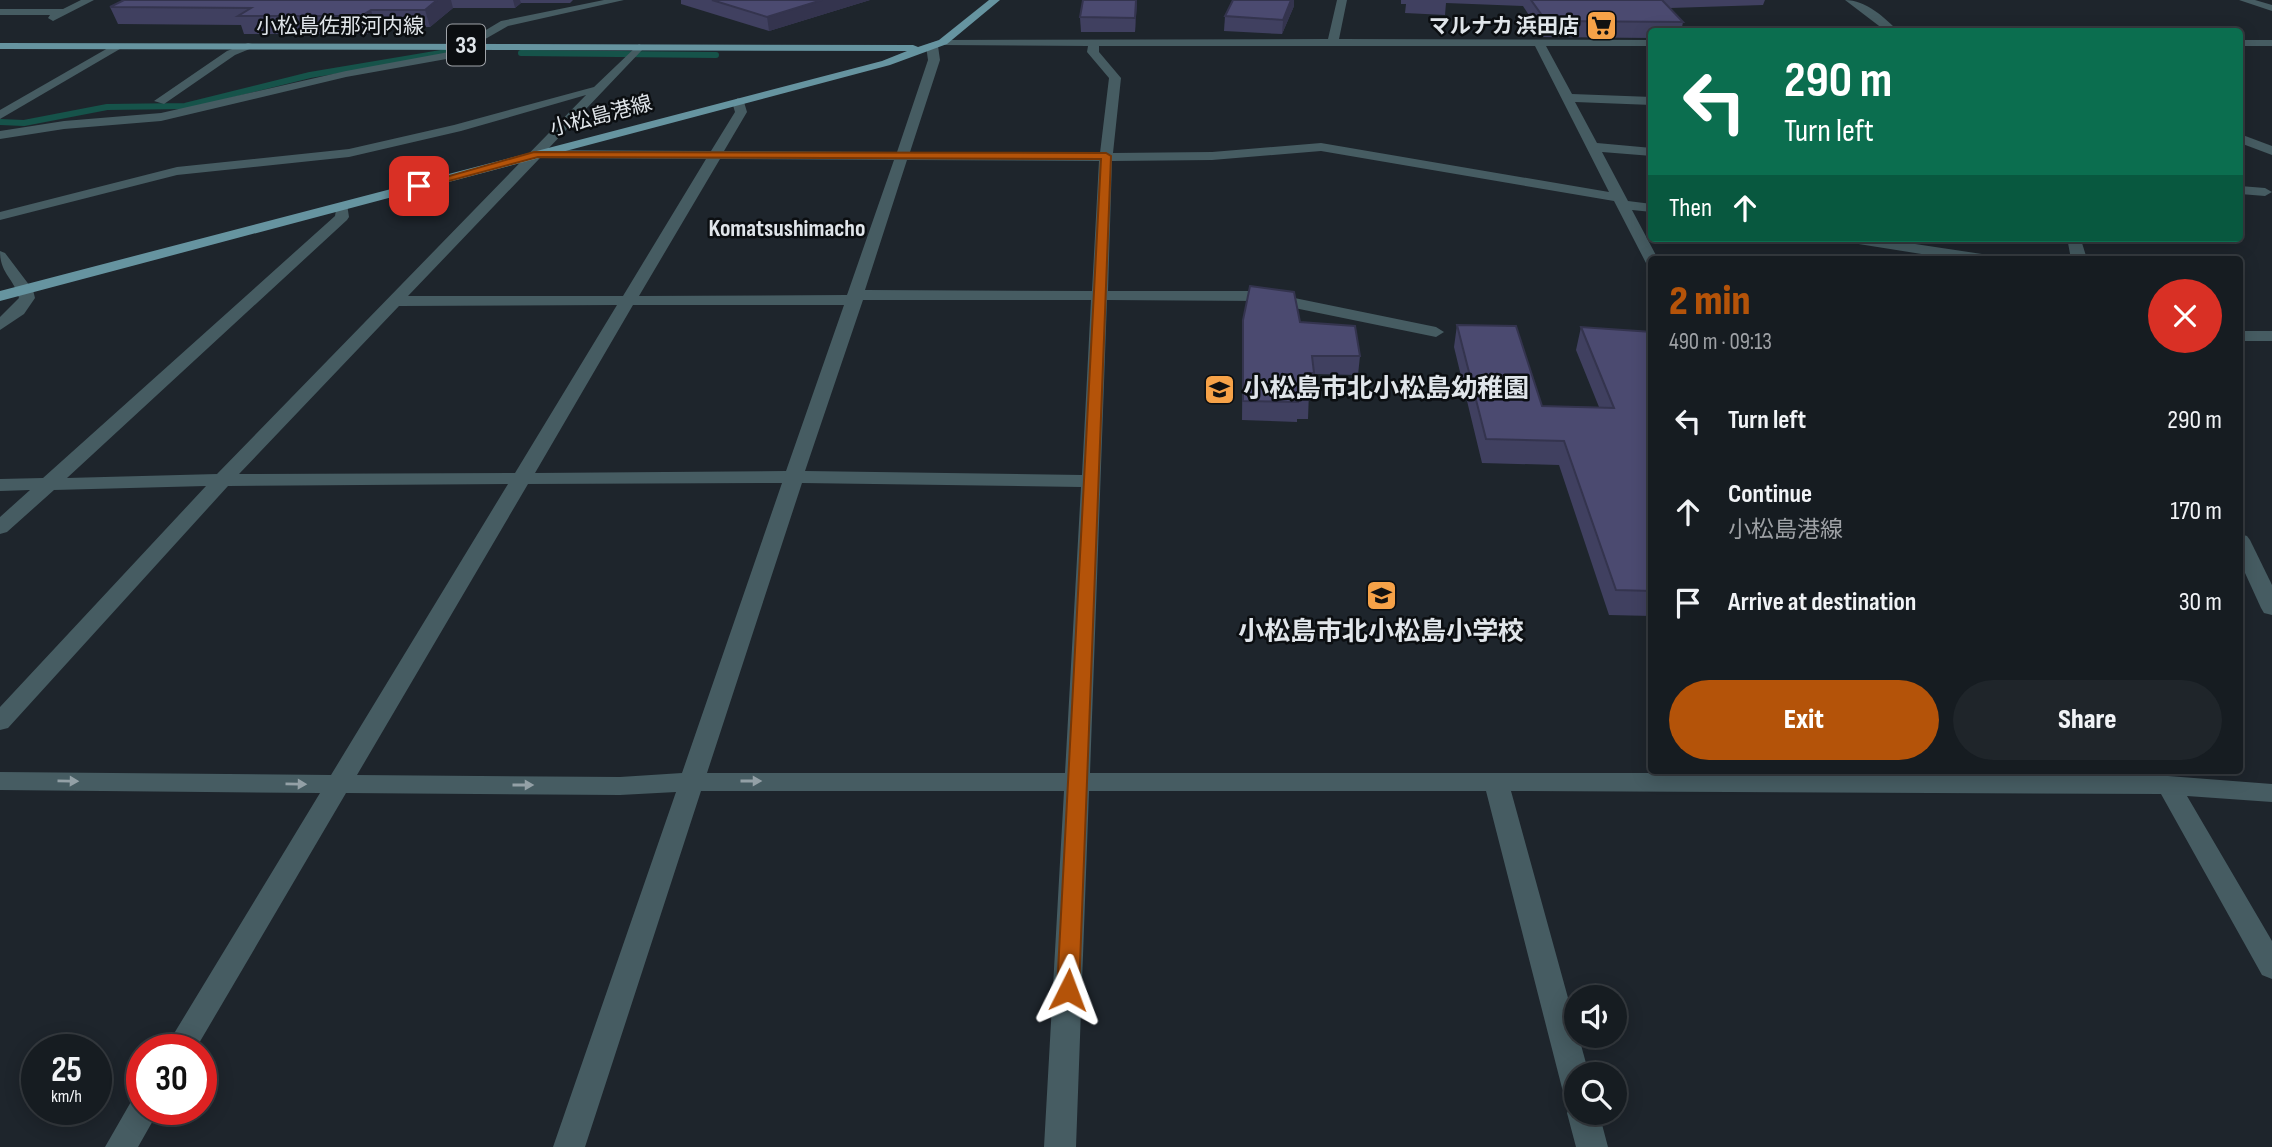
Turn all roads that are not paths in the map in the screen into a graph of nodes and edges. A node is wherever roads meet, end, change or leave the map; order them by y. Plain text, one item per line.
1 (89, 0) edge
2 (618, 0) edge
3 (995, 0) edge
4 (1342, 0) edge
5 (1850, 0) edge
6 (2244, 0) edge
7 (2272, 8) edge
8 (0, 12) edge
9 (65, 12) junction
10 (45, 22) dead end
11 (1889, 28) edge
12 (1539, 43) junction
13 (1648, 43) edge
14 (2243, 43) edge
15 (937, 44) junction
16 (1094, 44) junction
17 (1333, 44) junction
18 (2271, 44) edge
19 (0, 46) edge
20 (248, 46) junction
21 (470, 46) junction
22 (119, 47) junction
23 (635, 52) junction
24 (600, 90) junction
25 (1569, 98) junction
26 (160, 101) dead end
27 (1648, 101) edge
28 (738, 102) junction
29 (0, 115) edge
30 (0, 135) edge
31 (2243, 139) edge
32 (1594, 147) junction
33 (2272, 151) edge
34 (1648, 152) edge
35 (538, 154) junction
36 (714, 156) junction
37 (902, 156) junction
38 (1106, 156) junction
39 (2243, 190) edge
40 (2265, 192) dead end
41 (1621, 201) junction
42 (342, 207) junction
43 (1648, 207) edge
44 (7, 210) edge
45 (1872, 242) edge
46 (0, 256) edge
47 (1649, 256) edge
48 (1963, 256) edge
49 (25, 290) junction
50 (1100, 295) junction
51 (0, 296) edge
52 (855, 297) junction
53 (628, 299) junction
54 (397, 301) junction
55 (0, 325) edge
56 (1436, 332) dead end
57 (2243, 336) edge
58 (2272, 336) edge
59 (793, 477) junction
60 (521, 479) junction
61 (222, 480) junction
62 (1092, 481) junction
63 (0, 485) edge
64 (49, 485) junction
65 (0, 528) edge
66 (2243, 546) edge
67 (2272, 608) edge
68 (0, 722) edge
69 (1918, 776) edge
70 (1496, 780) junction
71 (0, 781) edge
72 (1078, 781) junction
73 (691, 782) junction
74 (338, 784) junction
75 (2168, 785) junction
76 (2272, 793) edge
77 (2272, 967) edge
78 (189, 1034) edge
79 (1570, 1062) edge
80 (134, 1125) edge
81 (1586, 1125) edge
82 (121, 1147) edge
83 (569, 1147) edge
84 (1060, 1147) edge
85 (1592, 1147) edge

1 - 9 street
2 - 21 street
3 - 15 main road, 小松島港線
4 - 17 street
5 - 11 street
6 - 7 street
8 - 9 street
9 - 10 street
12 - 13 street
12 - 17 street
12 - 25 street
14 - 18 street
15 - 16 street
15 - 23 main road, 小松島佐那河内線 / 33
15 - 28 main road, 小松島港線
15 - 37 street
16 - 17 street
16 - 38 street
19 - 22 main road, 小松島佐那河内線 / 33
20 - 21 main road, 小松島佐那河内線 / 33
20 - 22 main road, 小松島佐那河内線 / 33
20 - 26 street
21 - 23 main road, 小松島佐那河内線 / 33
21 - 30 street
22 - 29 street
23 - 24 street
24 - 35 street
24 - 44 street
25 - 27 street
25 - 32 street
28 - 35 main road, 小松島港線
28 - 36 street
31 - 33 street
32 - 34 street
32 - 41 street
35 - 36 street
35 - 42 main road, 小松島港線
35 - 54 street
36 - 37 street
36 - 53 street
37 - 38 street
37 - 52 street
38 - 41 street
38 - 50 street
39 - 40 street
41 - 43 street
41 - 47 street
42 - 49 main road, 小松島港線
42 - 64 street
45 - 48 street
46 - 49 street
49 - 51 main road, 小松島港線
49 - 55 street
50 - 52 street
50 - 56 street
50 - 62 street
52 - 53 street
52 - 59 street
53 - 54 street
53 - 60 street
54 - 61 street
57 - 58 street
59 - 60 street
59 - 62 street
59 - 73 street
60 - 61 street
60 - 74 street
61 - 64 street
61 - 68 street
62 - 72 street
63 - 64 street
64 - 65 street
66 - 67 street
69 - 70 street
69 - 75 street
70 - 72 street
70 - 79 street
71 -> 74 street
73 -> 72 street
72 - 84 street
74 -> 73 street
73 - 83 street
74 - 78 street
75 - 76 street
75 - 77 street
80 - 82 street
81 - 85 street

